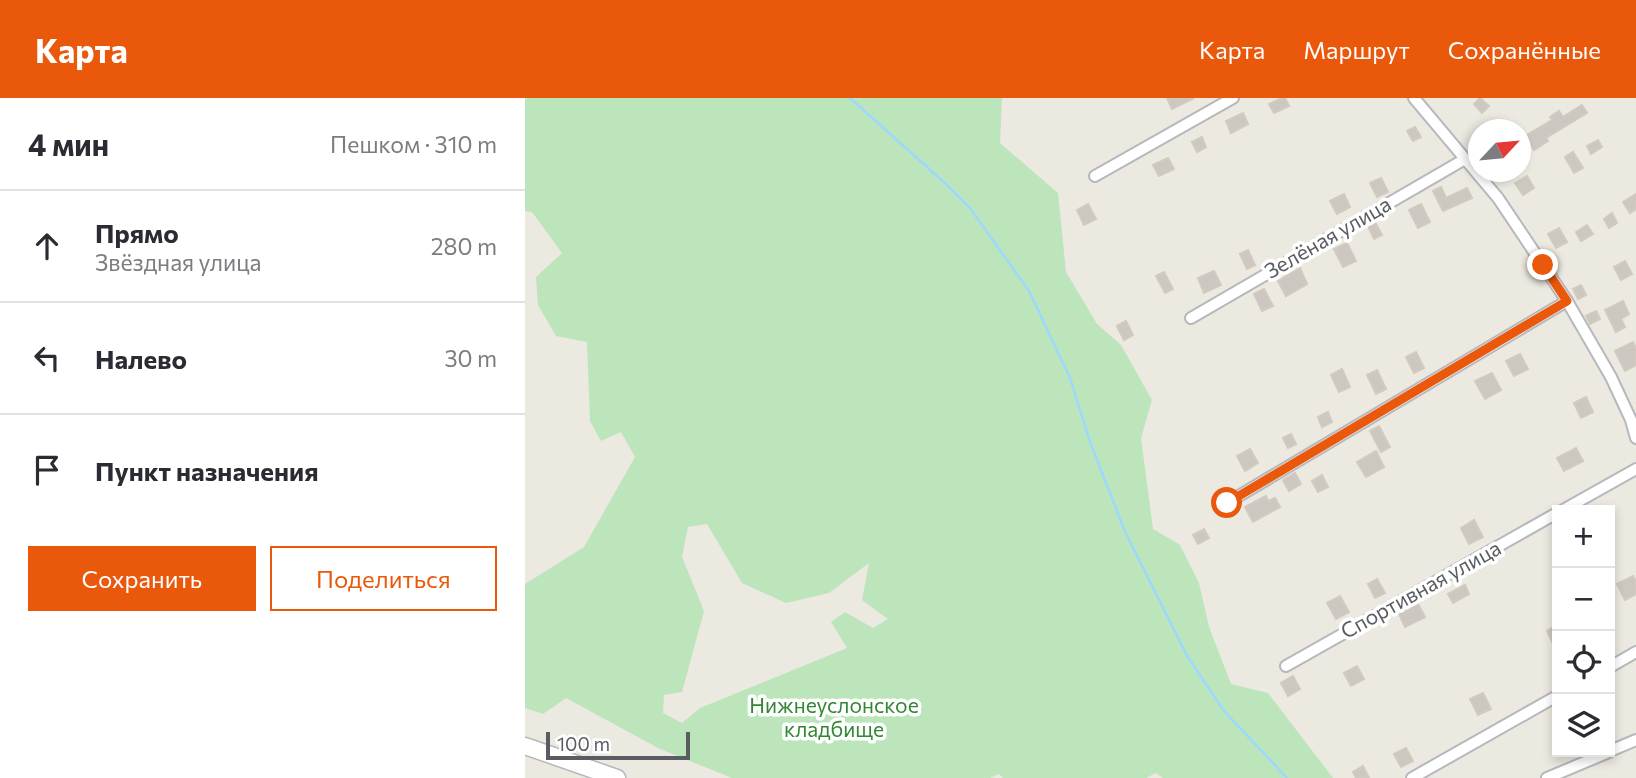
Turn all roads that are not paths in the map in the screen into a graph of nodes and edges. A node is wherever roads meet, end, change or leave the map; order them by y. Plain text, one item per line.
1 (1233, 98) edge
2 (1414, 98) edge
3 (1465, 159) junction
4 (1095, 176) dead end
5 (1567, 301) junction
6 (1191, 318) dead end
7 (1636, 438) edge
8 (1636, 469) edge
9 (1227, 503) dead end
10 (1572, 505) edge
11 (1552, 516) edge
12 (1636, 652) edge
13 (1615, 664) edge
14 (1286, 666) dead end
15 (1552, 699) edge
16 (1636, 740) edge
17 (525, 746) edge
18 (1615, 749) edge
19 (1597, 757) edge
20 (617, 778) edge
21 (1412, 778) edge
22 (1547, 778) edge

1 - 4 street
2 - 3 street
3 - 5 street
3 - 6 street, Зелёная улица
5 - 7 street
5 - 9 street
8 - 10 street
11 - 14 street, Спортивная улица
12 - 13 street
15 - 21 street
16 - 18 street
17 - 20 street
19 - 22 street

